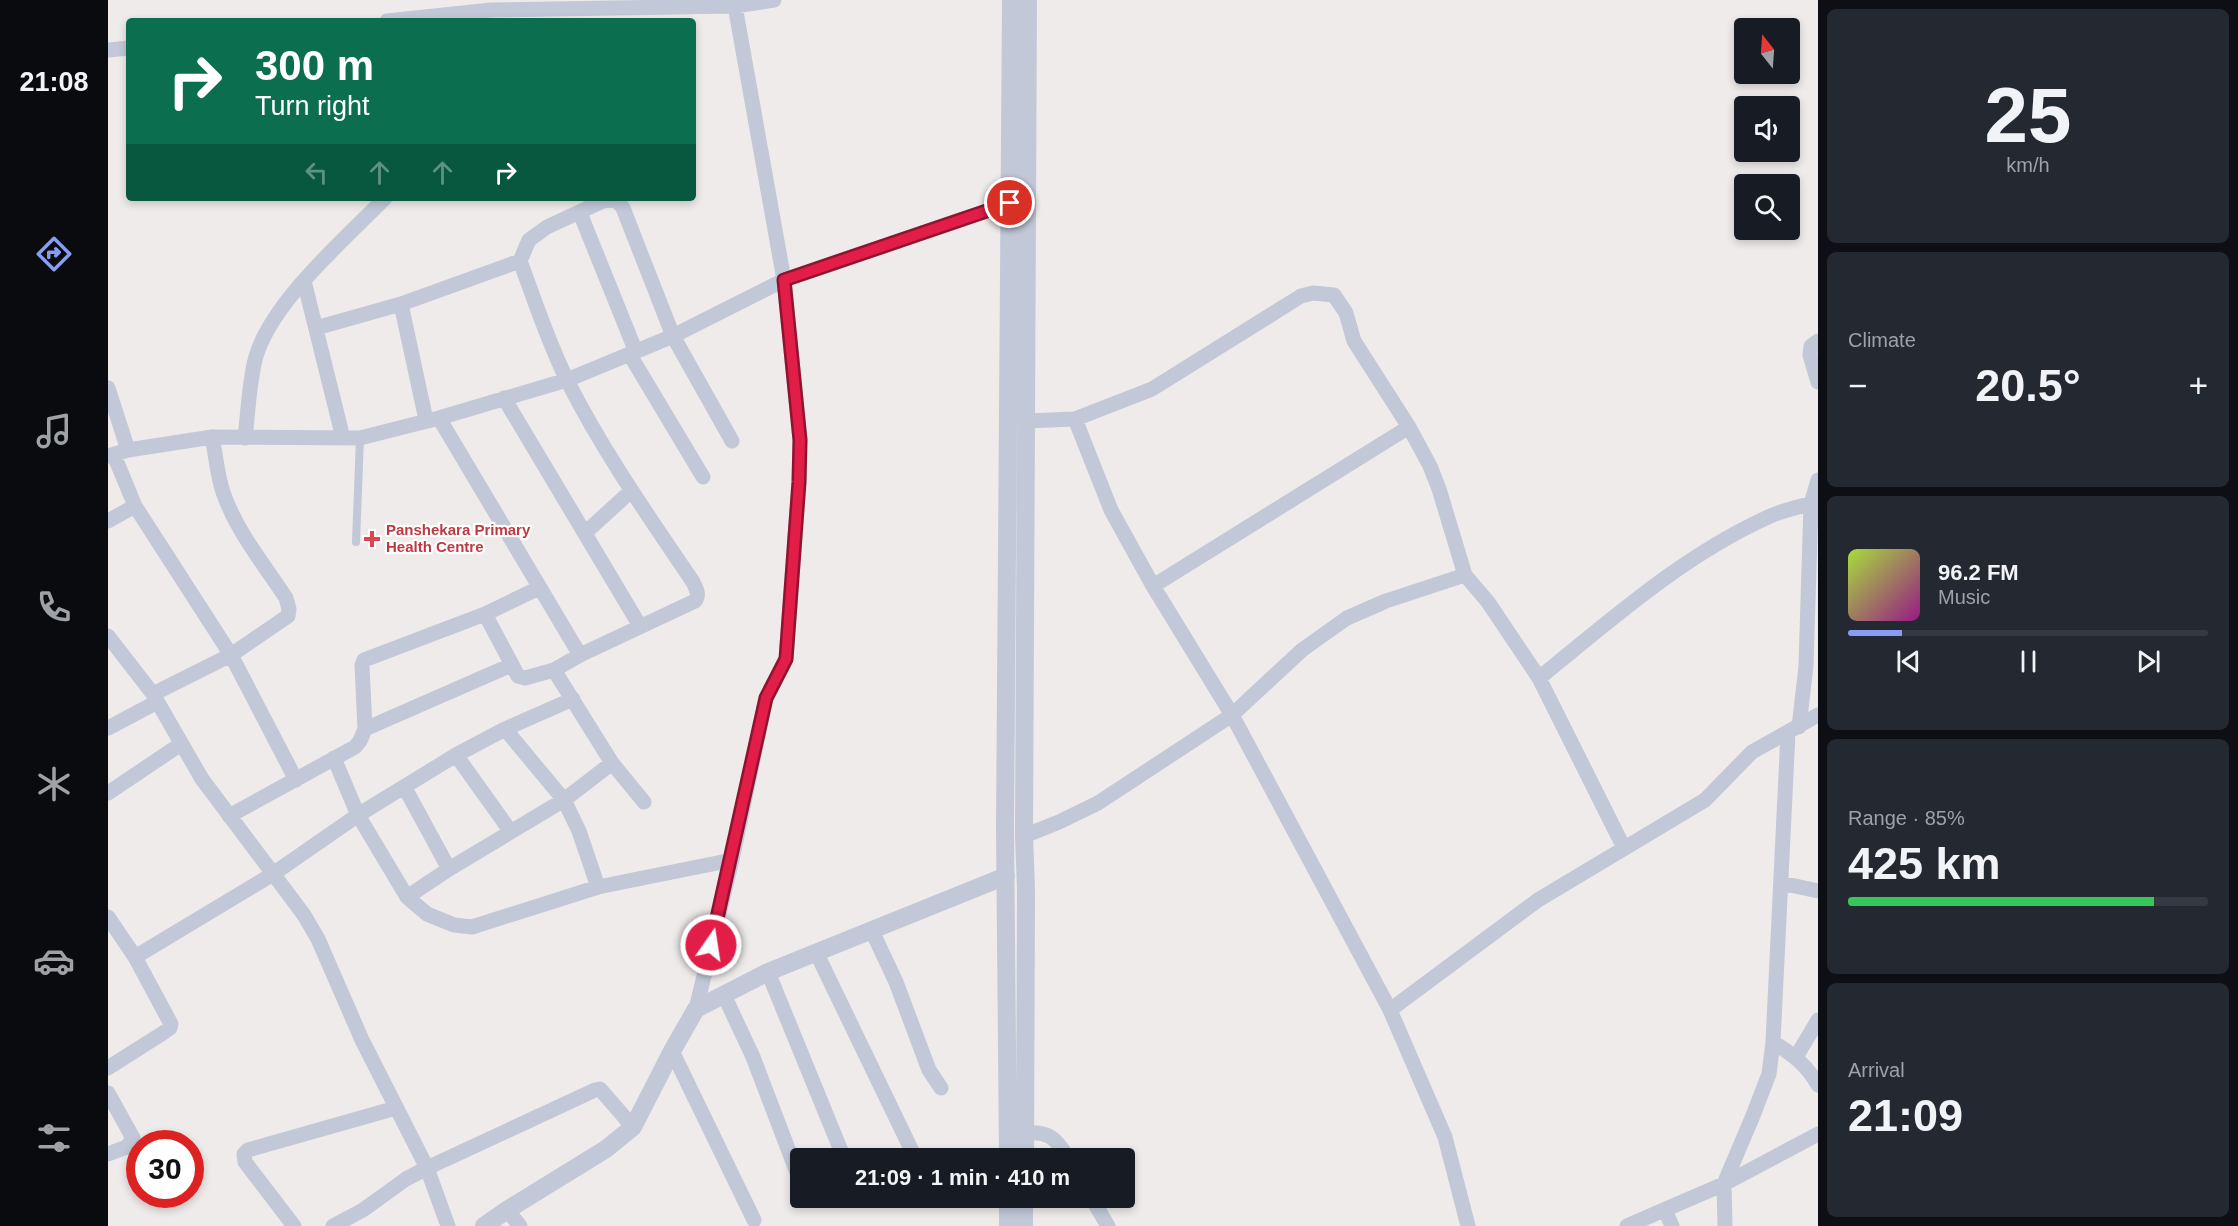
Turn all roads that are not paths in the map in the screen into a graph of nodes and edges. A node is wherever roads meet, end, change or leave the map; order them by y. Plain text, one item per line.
1 (476, 0) edge
2 (774, 0) edge
3 (1011, 0) edge
4 (1028, 0) edge
5 (735, 6) junction
6 (489, 16) edge
7 (448, 18) edge
8 (126, 48) edge
9 (108, 50) edge
10 (382, 201) edge
11 (607, 201) edge
12 (618, 201) edge
13 (1010, 203) junction
14 (580, 213) junction
15 (520, 261) junction
16 (784, 280) junction
17 (304, 281) junction
18 (401, 304) junction
19 (316, 328) junction
20 (673, 336) junction
21 (1818, 341) edge
22 (633, 353) junction
23 (567, 380) junction
24 (1818, 382) edge
25 (108, 388) edge
26 (504, 398) junction
27 (432, 419) junction
28 (1075, 419) junction
29 (1026, 421) junction
30 (1409, 427) junction
31 (212, 437) junction
32 (245, 438) junction
33 (343, 438) junction
34 (360, 438) junction
35 (732, 441) dead end
36 (117, 454) edge
37 (703, 477) dead end
38 (1818, 480) edge
39 (632, 491) junction
40 (1814, 502) edge
41 (135, 506) junction
42 (108, 521) edge
43 (585, 533) junction
44 (356, 542) dead end
45 (1465, 575) junction
46 (1153, 586) junction
47 (539, 588) junction
48 (485, 614) junction
49 (640, 627) junction
50 (108, 636) edge
51 (580, 655) junction
52 (231, 656) junction
53 (512, 665) junction
54 (554, 670) junction
55 (1539, 678) junction
56 (155, 698) junction
57 (573, 699) junction
58 (1232, 715) junction
59 (1818, 715) edge
60 (108, 728) edge
61 (365, 729) junction
62 (505, 729) junction
63 (1793, 730) junction
64 (181, 744) junction
65 (456, 755) junction
66 (334, 758) junction
67 (612, 763) junction
68 (296, 780) junction
69 (405, 788) junction
70 (108, 794) edge
71 (564, 800) junction
72 (644, 802) dead end
73 (358, 815) junction
74 (229, 816) junction
75 (511, 832) junction
76 (1024, 836) junction
77 (1624, 848) junction
78 (732, 860) junction
79 (449, 869) junction
80 (273, 874) junction
81 (1006, 876) junction
82 (1781, 883) junction
83 (598, 887) junction
84 (1818, 891) edge
85 (407, 897) junction
86 (108, 917) edge
87 (872, 931) junction
88 (816, 952) junction
89 (135, 957) junction
90 (768, 972) junction
91 (724, 995) junction
92 (696, 1009) junction
93 (1390, 1010) junction
94 (1818, 1020) edge
95 (1773, 1042) junction
96 (672, 1051) junction
97 (1796, 1057) junction
98 (108, 1068) edge
99 (1818, 1085) edge
100 (941, 1088) dead end
101 (108, 1093) edge
102 (396, 1108) junction
103 (633, 1127) junction
104 (1025, 1133) junction
105 (1818, 1134) edge
106 (840, 1148) edge
107 (911, 1148) edge
108 (1008, 1148) edge
109 (1025, 1148) edge
110 (1062, 1148) edge
111 (108, 1154) edge
112 (790, 1154) edge
113 (427, 1168) junction
114 (1724, 1184) junction
115 (1008, 1208) edge
116 (1024, 1208) edge
117 (1097, 1208) edge
118 (507, 1210) junction
119 (1665, 1210) junction
120 (754, 1220) dead end
121 (294, 1226) edge
122 (333, 1226) edge
123 (448, 1226) edge
124 (484, 1226) edge
125 (520, 1226) edge
126 (1008, 1226) edge
127 (1024, 1226) edge
128 (1108, 1226) edge
129 (1468, 1226) edge
130 (1627, 1226) edge
131 (1672, 1226) edge
132 (1725, 1226) edge

1 - 6 street
2 - 5 street
3 - 13 street
4 - 29 street
5 - 6 street
5 - 16 street
6 - 7 street
8 - 9 street
10 - 17 street
11 - 14 street
12 - 20 street
13 - 16 street
13 - 81 street
14 - 15 street
14 - 22 street
15 - 18 street
15 - 23 street
16 - 20 street
16 - 78 street
17 - 19 street
17 - 32 street
18 - 19 street
18 - 27 street
19 - 33 street
20 - 22 street
20 - 35 street
21 - 24 street
22 - 23 street
22 - 37 street
23 - 26 street
23 - 39 street
25 - 36 street
26 - 27 street
26 - 43 street
27 - 34 street
27 - 47 street
28 - 29 street
28 - 30 street
28 - 46 street
29 - 76 street
30 - 45 street
30 - 46 street
31 - 32 street
31 - 36 street
31 - 52 street
32 - 33 street
33 - 34 street
34 - 44 lane
36 - 41 street
38 - 40 street
39 - 43 street
39 - 49 street
40 - 55 street
40 - 63 street
41 - 42 street
41 - 52 street
43 - 49 street
45 - 55 street
45 - 58 street
46 - 58 street
47 - 48 street
47 - 51 street
48 - 53 street
48 - 61 street
49 - 51 street
50 - 56 street
51 - 54 street
52 - 56 street
52 - 68 street
53 - 54 street
53 - 61 street
54 - 57 street
55 - 77 street
56 - 60 street
56 - 64 street
57 - 62 street
57 - 67 street
58 - 76 street
58 - 93 street
59 - 63 street
61 - 66 street
62 - 65 street
62 - 71 street
63 - 77 street
63 - 82 street
64 - 70 street
64 - 74 street
65 - 69 street
65 - 75 street
66 - 68 street
66 - 73 street
67 - 71 street
67 - 72 street
68 - 74 street
69 - 73 street
69 - 79 street
71 - 75 street
71 - 83 street
73 - 80 street
73 - 85 street
74 - 80 street
75 - 79 street
76 - 104 street
77 - 93 street
78 - 83 street
78 - 92 street
79 - 85 street
80 - 89 street
80 - 102 street
81 - 87 street
81 - 108 street
82 - 84 street
82 - 95 street
83 - 85 street
86 - 89 street
87 - 88 street
87 - 100 street
88 - 90 street
88 - 107 street
89 - 98 street
90 - 91 street
90 - 106 street
91 - 92 street
91 - 112 street
92 - 96 street
93 - 129 street
94 - 97 street
95 - 97 street
95 - 114 street
96 - 103 street
96 - 120 street
97 - 99 street
101 - 111 street
102 - 113 street
102 - 121 street
103 - 113 street
103 - 118 street
104 - 109 street
104 - 110 street
105 - 114 street
113 - 122 street
113 - 123 street
114 - 119 street
114 - 132 street
115 - 126 street
116 - 127 street
117 - 128 street
118 - 124 street
118 - 125 street
119 - 130 street
119 - 131 street

